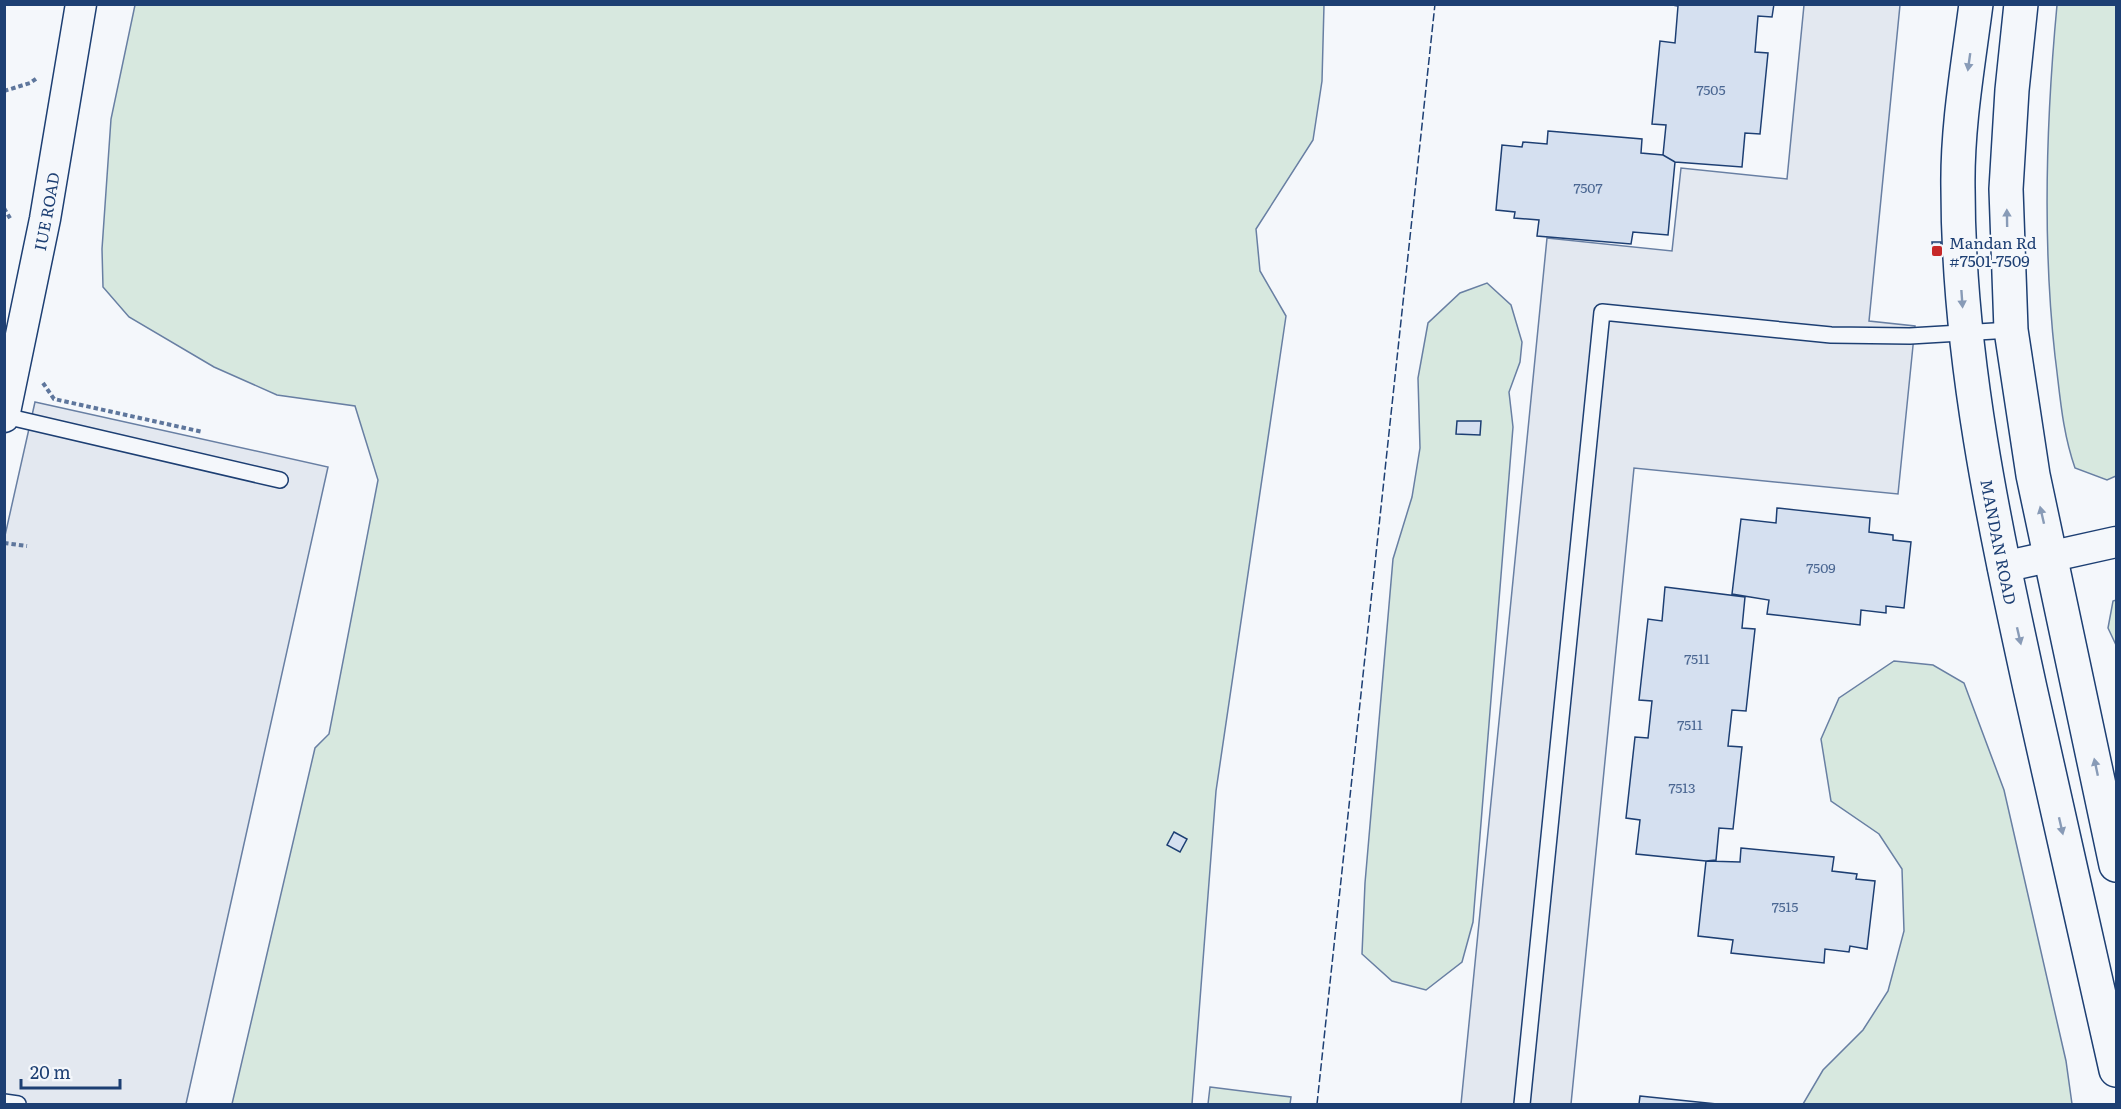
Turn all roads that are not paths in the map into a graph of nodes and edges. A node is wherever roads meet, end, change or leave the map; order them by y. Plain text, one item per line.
1 (81, 4) edge
2 (1976, 4) edge
3 (2021, 4) edge
4 (2011, 330) junction
5 (1965, 333) junction
6 (5, 417) edge
7 (280, 480) dead end
8 (2116, 542) edge
9 (2051, 556) junction
10 (2003, 567) junction
11 (2116, 866) edge
12 (2116, 1070) edge
13 (4, 1102) edge
14 (18, 1104) edge
15 (1522, 1104) edge

1 - 6 street, IUE ROAD
2 -> 5 street, MANDAN ROAD
4 -> 3 street
4 - 5 lane
9 -> 4 street
5 - 10 street, MANDAN ROAD
5 - 15 lane
6 - 7 lane
8 - 9 street
9 - 10 street
11 -> 9 street
10 -> 12 street, MANDAN ROAD
13 - 14 lane

